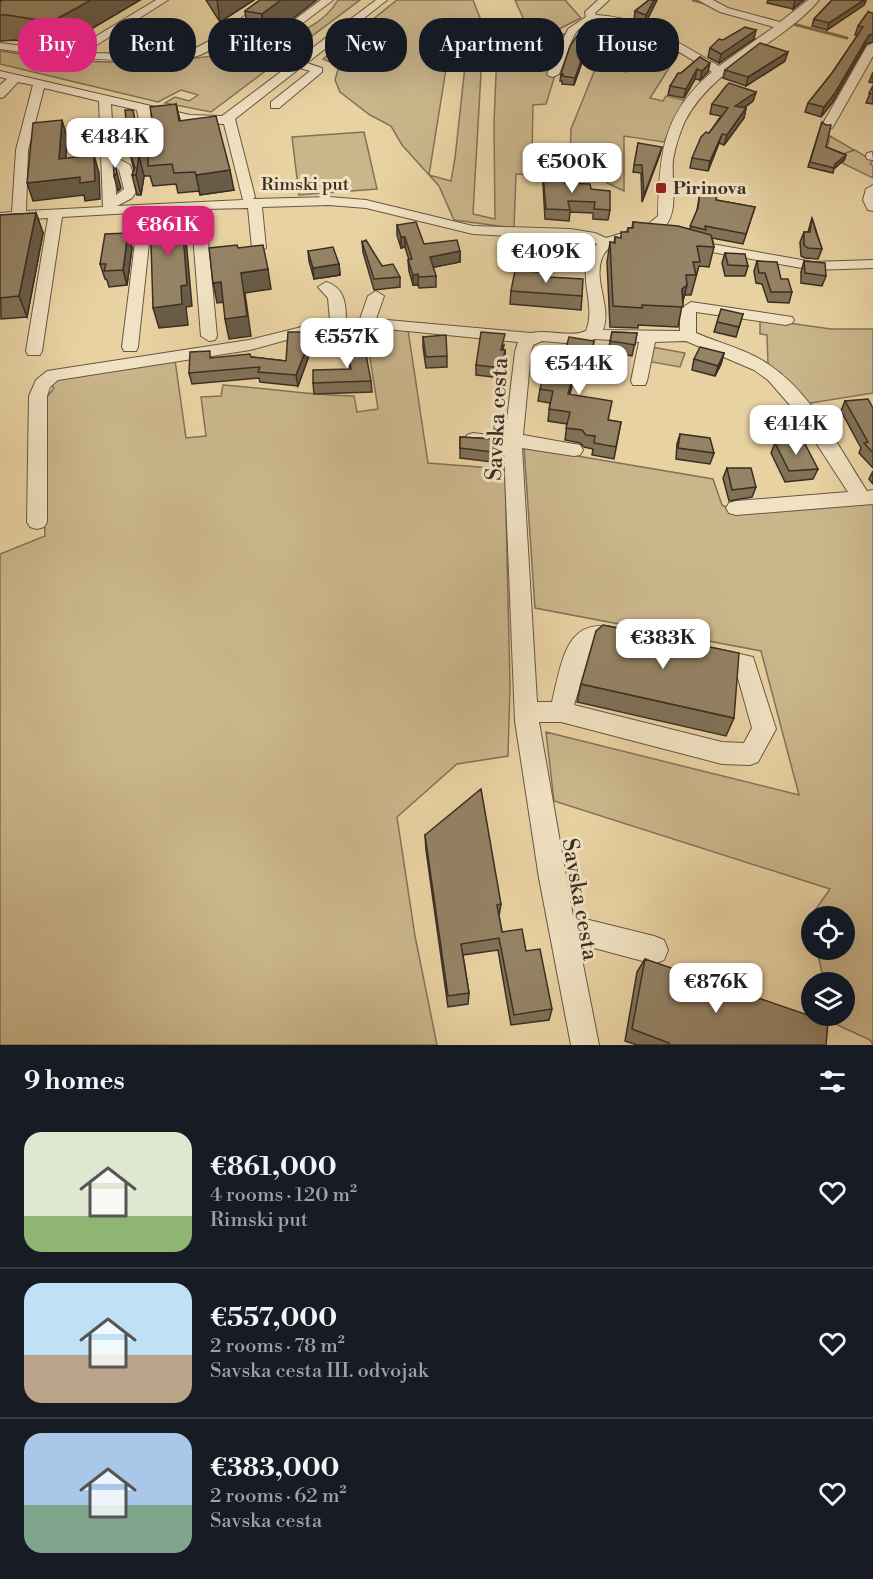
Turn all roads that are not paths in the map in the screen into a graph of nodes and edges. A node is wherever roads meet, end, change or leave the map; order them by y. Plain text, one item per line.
1 (163, 0) edge
2 (274, 0) edge
3 (328, 0) edge
4 (382, 0) edge
5 (604, 0) edge
6 (703, 0) edge
7 (814, 0) edge
8 (304, 18) edge
9 (592, 18) edge
10 (782, 26) junction
11 (576, 27) edge
12 (97, 40) edge
13 (0, 46) edge
14 (873, 46) edge
15 (679, 48) edge
16 (18, 49) edge
17 (313, 53) edge
18 (97, 56) edge
19 (313, 68) edge
20 (719, 71) junction
21 (288, 72) edge
22 (0, 74) edge
23 (553, 74) dead end
24 (15, 78) junction
25 (39, 83) junction
26 (0, 94) edge
27 (105, 99) junction
28 (275, 105) dead end
29 (143, 108) junction
30 (190, 119) junction
31 (225, 120) junction
32 (828, 125) edge
33 (205, 129) junction
34 (151, 154) edge
35 (108, 158) junction
36 (873, 189) edge
37 (284, 191) dead end
38 (250, 197) junction
39 (198, 205) junction
40 (110, 207) junction
41 (873, 207) edge
42 (137, 210) junction
43 (56, 214) junction
44 (19, 216) junction
45 (0, 217) edge
46 (646, 232) junction
47 (606, 243) junction
48 (259, 249) edge
49 (873, 264) edge
50 (326, 286) dead end
51 (376, 296) dead end
52 (786, 320) dead end
53 (367, 322) junction
54 (338, 324) junction
55 (593, 334) junction
56 (210, 336) dead end
57 (648, 336) junction
58 (688, 336) junction
59 (530, 338) junction
60 (130, 347) dead end
61 (34, 351) dead end
62 (639, 381) dead end
63 (473, 439) edge
64 (514, 442) junction
65 (574, 450) dead end
66 (868, 498) edge
67 (736, 508) dead end
68 (37, 522) dead end
69 (644, 642) edge
70 (689, 652) edge
71 (527, 712) junction
72 (561, 712) junction
73 (561, 926) junction
74 (654, 950) dead end
75 (585, 1045) edge

1 - 12 street
2 - 18 street
3 - 8 street
4 - 17 street
5 - 9 street
6 - 10 street
7 - 10 street
10 - 20 street
11 - 23 street
13 - 16 street
14 - 32 street
15 - 20 street
19 - 28 street
20 - 46 street
21 - 31 street
22 - 24 street
24 - 25 street
24 - 26 street
25 - 27 street
25 - 44 street
27 - 29 street
27 - 35 street
29 - 30 street
29 - 34 street
30 - 33 street
30 - 33 street
31 - 33 street
31 - 38 street
35 - 40 street
35 - 40 street
36 - 41 street
37 - 38 street
38 - 39 street, Rimski put
38 - 47 street, Rimski put
38 - 48 street
39 - 42 street, Rimski put
39 - 56 street
40 - 42 street, Rimski put
40 - 43 street, Rimski put
42 - 60 street
43 - 44 street, Rimski put
43 - 61 street
44 - 45 street, Rimski put
46 - 47 street
46 - 49 street
47 - 55 street
50 - 54 street
51 - 53 street
52 - 58 street
53 - 54 street
53 - 59 street
54 - 68 street
55 - 57 street, Savska cesta
55 - 59 street, Savska cesta
57 - 58 street, Savska cesta
57 - 62 street
58 - 66 street
59 - 64 street, Savska cesta
63 - 64 street
64 - 65 street
64 - 71 street, Savska cesta
66 - 67 street
69 - 72 street
70 - 72 street
71 - 72 street
71 - 73 street, Savska cesta
73 - 74 street
73 - 75 street, Savska cesta

